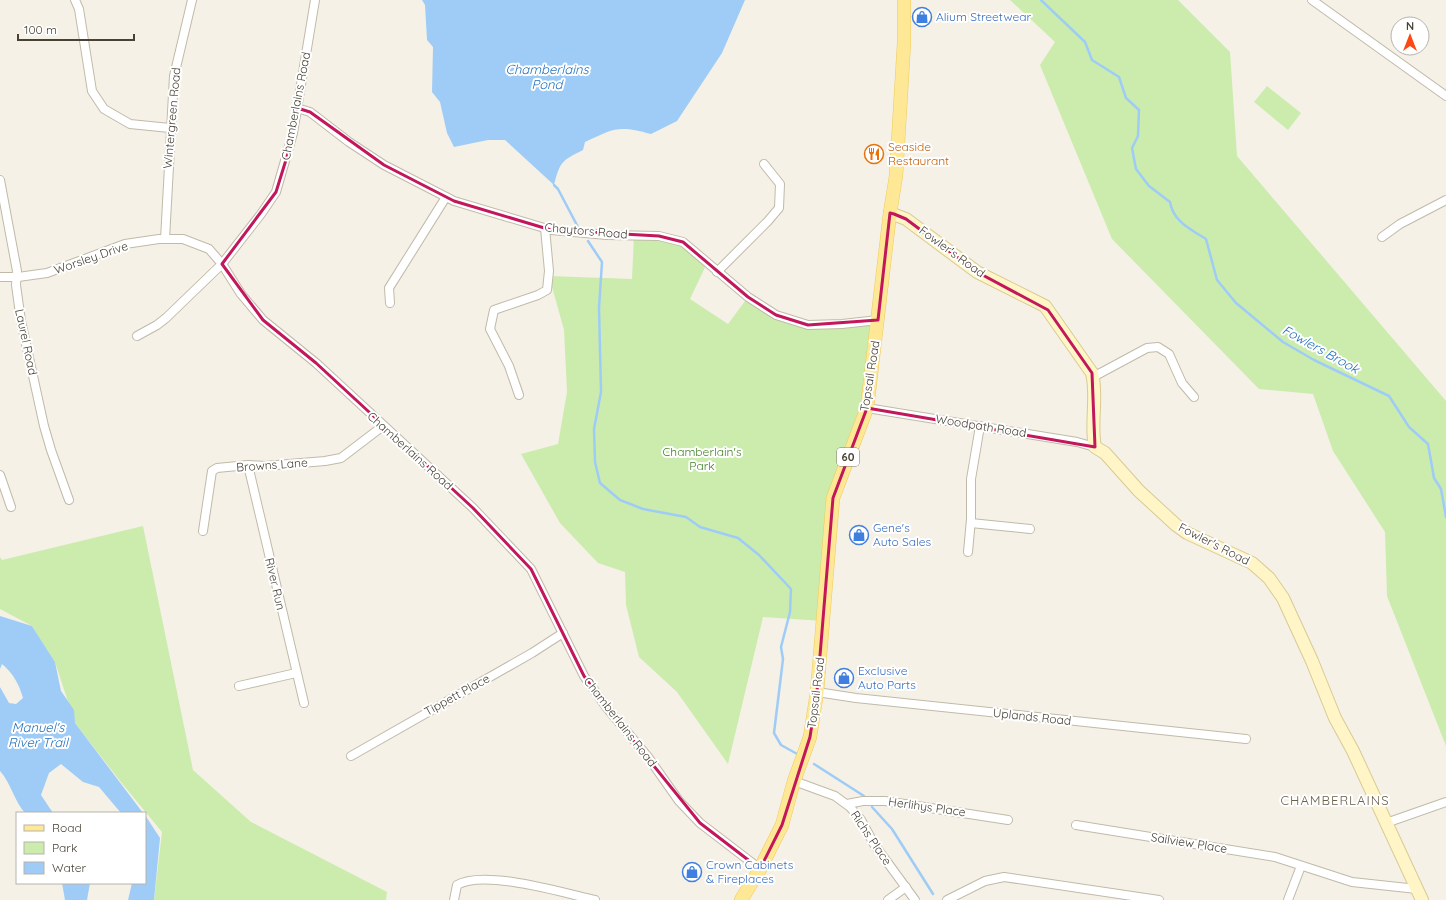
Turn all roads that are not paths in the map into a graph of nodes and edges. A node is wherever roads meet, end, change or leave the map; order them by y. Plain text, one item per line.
1 (75, 0) edge
2 (192, 0) edge
3 (315, 0) edge
4 (904, 0) edge
5 (1312, 0) edge
6 (1446, 96) edge
7 (298, 108) junction
8 (170, 128) junction
9 (764, 164) dead end
10 (0, 180) edge
11 (446, 197) junction
12 (1446, 200) edge
13 (890, 213) junction
14 (545, 228) junction
15 (1382, 237) dead end
16 (165, 239) junction
17 (222, 264) junction
18 (717, 272) junction
19 (0, 277) edge
20 (18, 277) junction
21 (390, 304) dead end
22 (878, 320) junction
23 (137, 336) dead end
24 (1093, 377) junction
25 (519, 395) dead end
26 (1194, 397) dead end
27 (867, 408) junction
28 (383, 426) junction
29 (980, 426) junction
30 (1095, 447) junction
31 (248, 465) junction
32 (0, 475) edge
33 (69, 500) dead end
34 (11, 507) dead end
35 (971, 523) junction
36 (1030, 529) dead end
37 (202, 531) dead end
38 (968, 552) dead end
39 (563, 633) junction
40 (296, 673) junction
41 (239, 686) dead end
42 (817, 692) junction
43 (304, 703) dead end
44 (1246, 740) dead end
45 (352, 756) dead end
46 (794, 781) junction
47 (1446, 802) edge
48 (847, 804) junction
49 (1008, 820) dead end
50 (1386, 823) junction
51 (1076, 826) dead end
52 (1301, 866) junction
53 (760, 869) junction
54 (906, 887) junction
55 (1420, 894) edge
56 (454, 900) edge
57 (595, 900) edge
58 (741, 900) edge
59 (888, 900) edge
60 (915, 900) edge
61 (947, 900) edge
62 (1159, 900) edge
63 (1288, 900) edge

1 - 8 street
2 - 8 street, Wintergreen Road
3 - 7 street, Chamberlains Road
4 - 13 main road, Topsail Road / 60
5 - 6 street
7 - 11 street, Chaytors Road
7 - 17 street, Chamberlains Road
8 - 16 street, Wintergreen Road
9 - 18 street
10 - 20 street, Laurel Road
11 - 14 street, Chaytors Road
11 - 21 street
12 - 15 street
13 - 22 main road, Topsail Road / 60
13 - 24 street, Fowler's Road
14 - 18 street, Chaytors Road
14 - 25 street
16 - 17 street, Worsley Drive
16 - 20 street, Worsley Drive
17 - 23 street
17 - 28 street, Chamberlains Road
18 - 22 street, Chaytors Road
19 - 20 street, Worsley Drive
20 - 33 street, Laurel Road
22 - 27 main road, Topsail Road / 60
24 - 26 street
24 - 30 street, Fowler's Road
27 - 29 street, Woodpath Road
27 - 42 main road, Topsail Road / 60
28 - 31 street, Browns Lane
28 - 39 street, Chamberlains Road
29 - 30 street, Woodpath Road
29 - 35 street
30 - 50 street, Fowler's Road
31 - 37 street, Browns Lane
31 - 40 street, River Run
32 - 34 street
35 - 36 street
35 - 38 street
39 - 45 street, Tippett Place
39 - 53 street, Chamberlains Road
40 - 41 street
40 - 43 street, River Run
42 - 44 street, Uplands Road
42 - 46 main road, Topsail Road / 60
46 - 48 street, Richs Place
46 - 53 main road, Topsail Road / 60
47 - 50 street
48 - 49 street, Herlihys Place
48 - 54 street, Richs Place
50 - 55 street, Fowler's Road
51 - 52 street, Sailview Place
52 - 55 street, Sailview Place
52 - 63 street
53 - 58 main road, Topsail Road / 60
54 - 59 street
54 - 60 street, Richs Place
56 - 57 street
61 - 62 street

